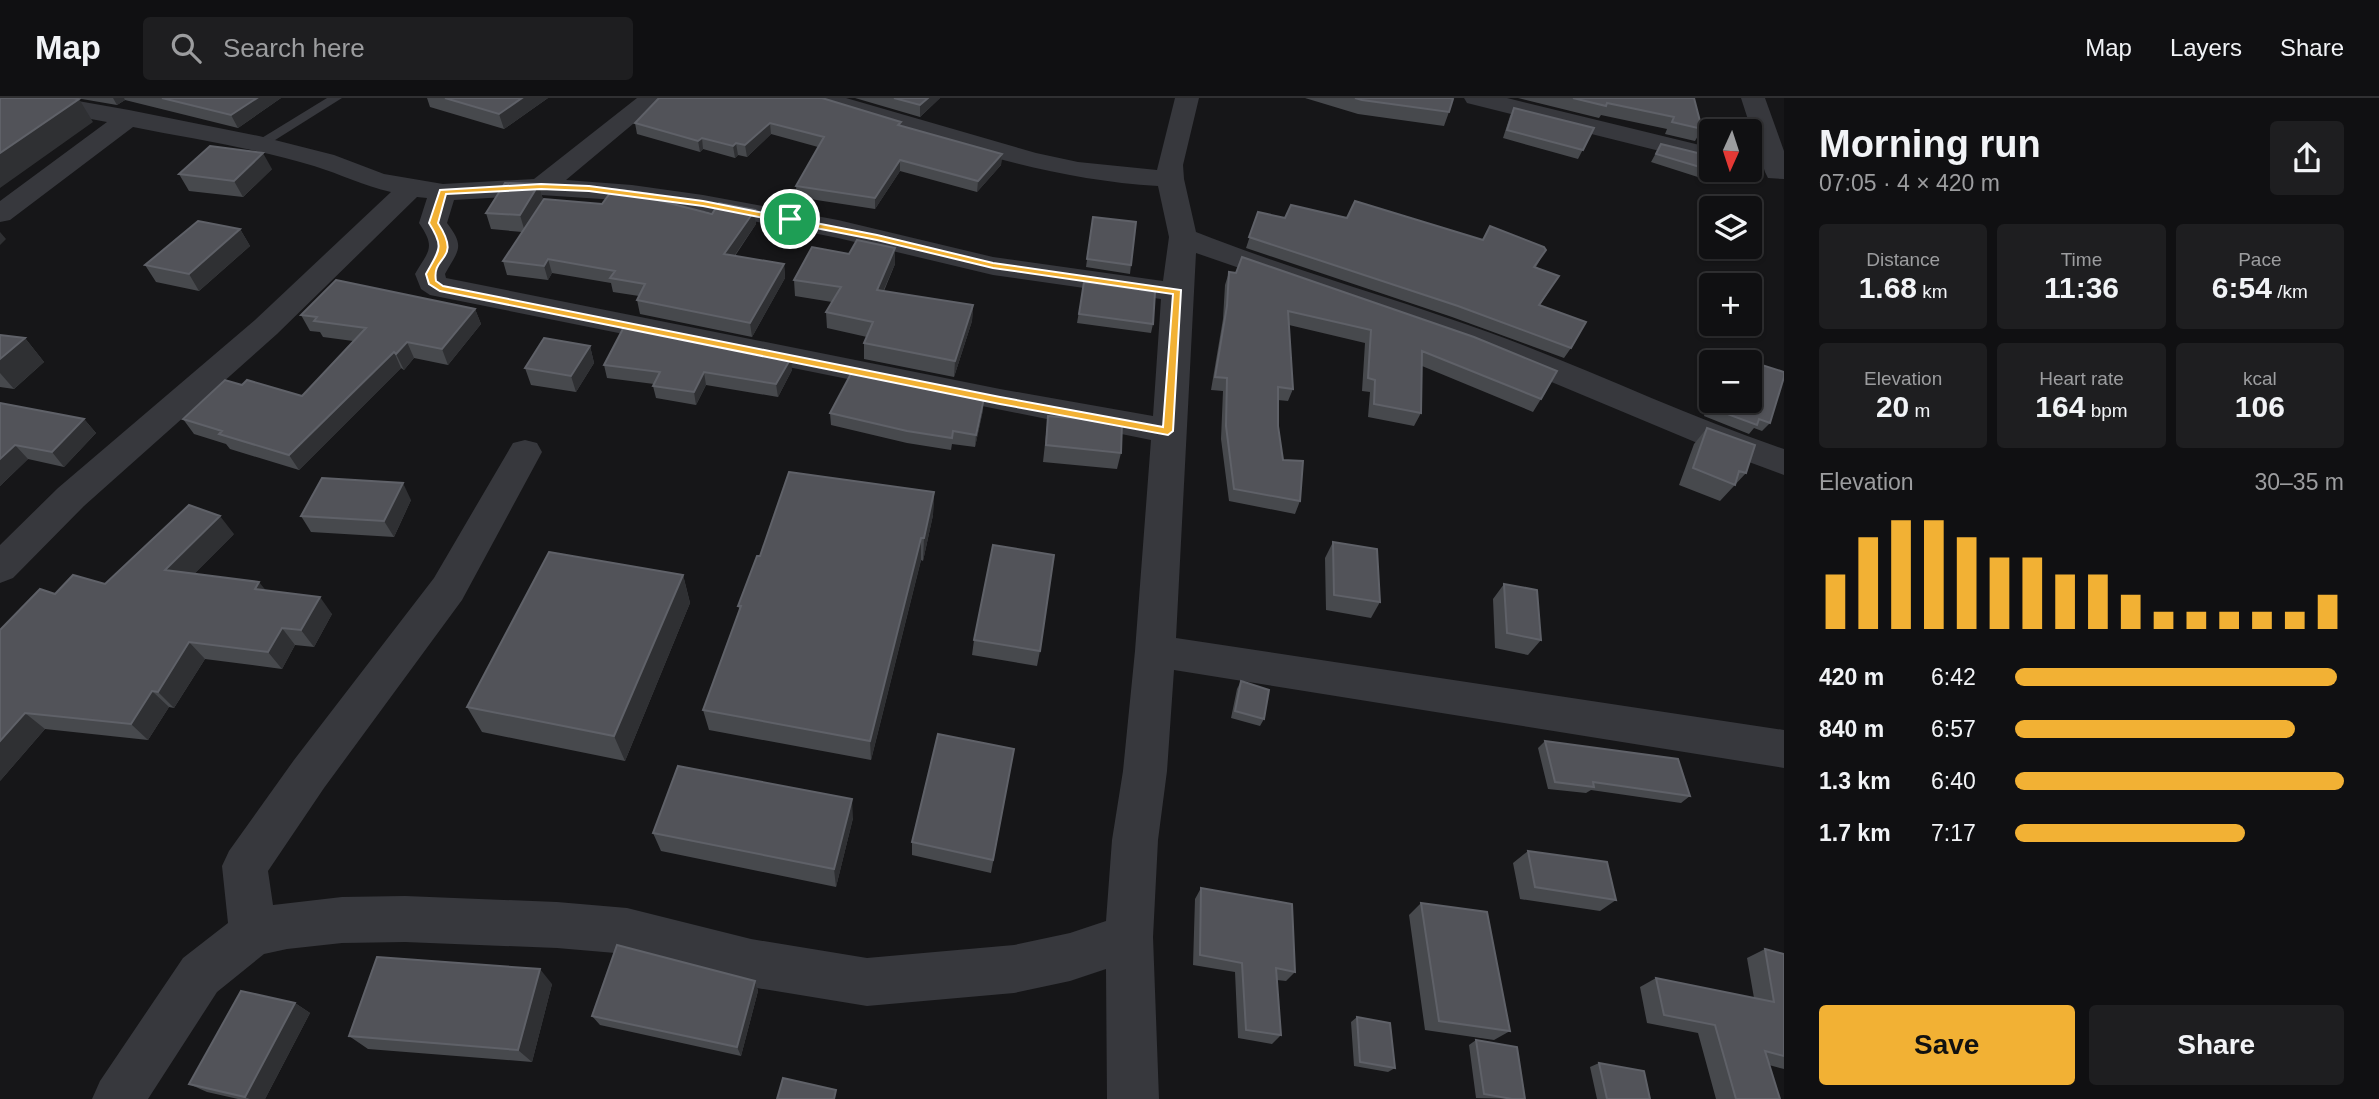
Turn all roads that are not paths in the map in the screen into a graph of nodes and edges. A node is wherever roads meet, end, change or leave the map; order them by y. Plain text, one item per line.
1 (336, 98) edge
2 (652, 98) edge
3 (818, 98) edge
4 (1187, 98) edge
5 (1476, 98) edge
6 (1753, 98) edge
7 (0, 99) edge
8 (51, 100) edge
9 (129, 118) junction
10 (259, 144) junction
11 (1699, 153) edge
12 (1762, 168) edge
13 (1781, 173) edge
14 (1170, 179) junction
15 (541, 187) junction
16 (411, 188) junction
17 (443, 192) junction
18 (0, 214) edge
19 (1183, 237) junction
20 (1177, 292) junction
21 (1168, 431) junction
22 (525, 452) dead end
23 (1784, 462) edge
24 (0, 568) edge
25 (1156, 651) junction
26 (1784, 749) edge
27 (253, 933) junction
28 (1129, 937) junction
29 (118, 1099) edge
30 (1133, 1099) edge

1 - 10 lane
2 - 15 street
3 - 14 street
4 - 14 street
5 - 11 street
6 - 13 street
7 - 8 street
8 - 9 street
9 - 10 street
9 - 18 street
10 - 16 street
12 - 13 street
14 - 19 street
15 - 17 street
15 - 20 street
16 - 17 street
16 - 24 street
17 - 21 street
19 - 20 street
19 - 23 street
20 - 21 street
21 - 25 street
22 - 27 street
25 - 26 street
25 - 28 street
27 - 28 street
27 - 29 street
28 - 30 street

